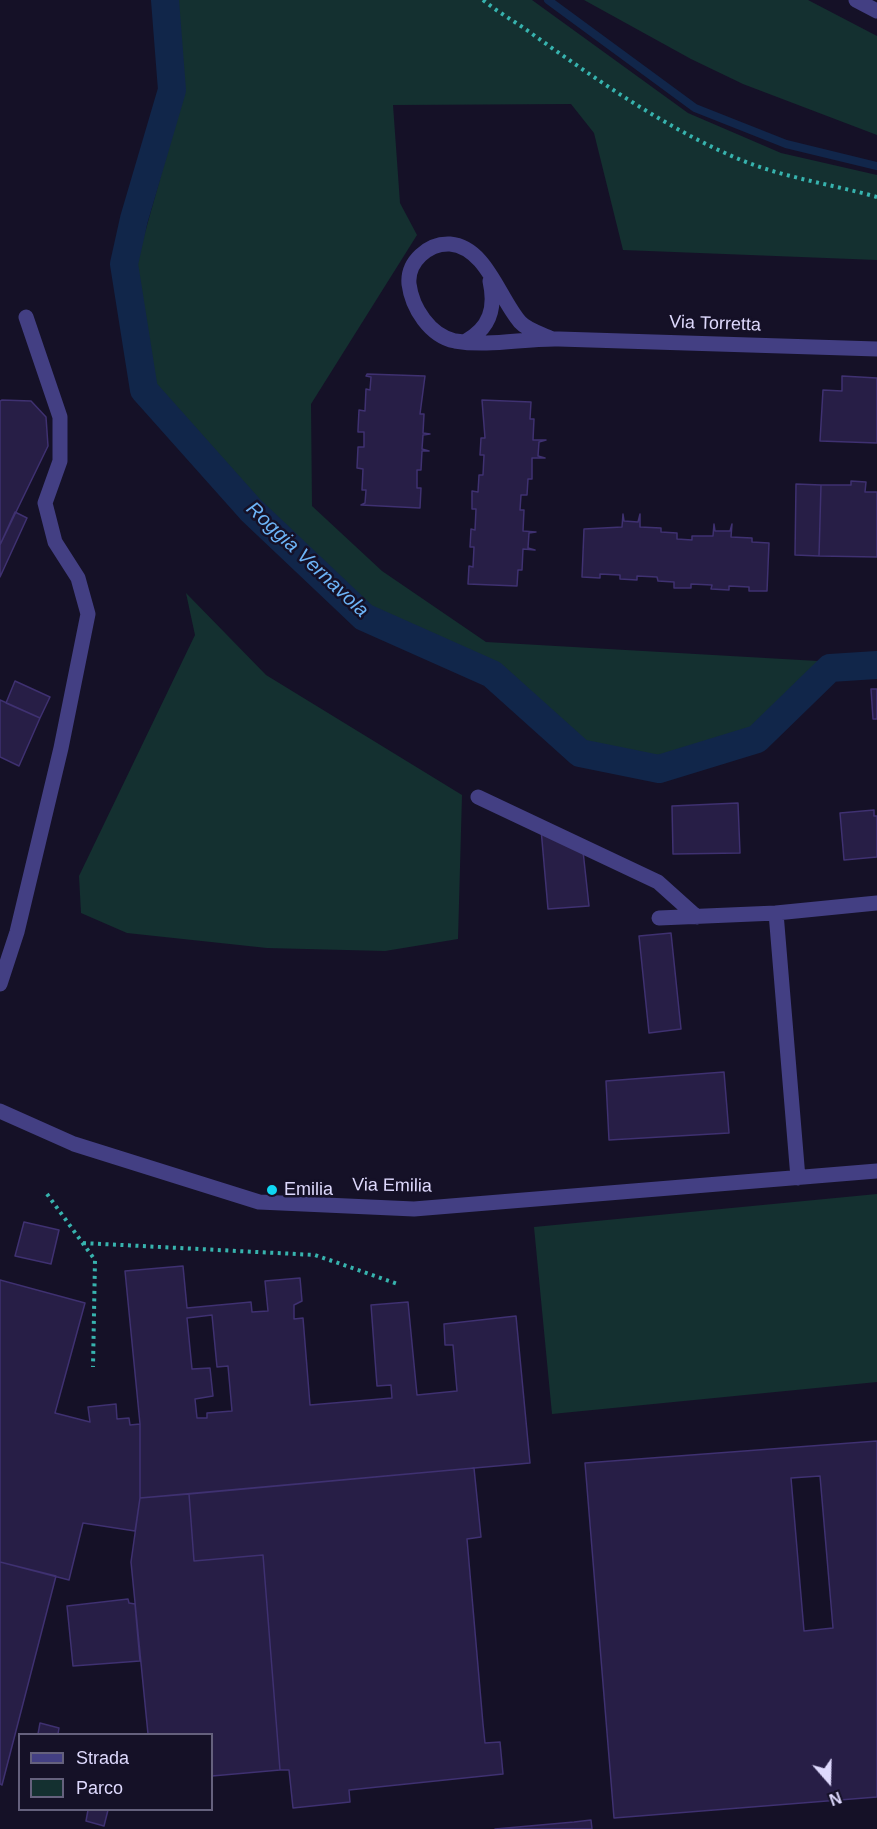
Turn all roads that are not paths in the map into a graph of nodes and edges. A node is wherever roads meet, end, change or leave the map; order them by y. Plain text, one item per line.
1 (856, 0) edge
2 (877, 11) edge
3 (489, 276) junction
4 (26, 317) dead end
5 (552, 339) junction
6 (466, 341) junction
7 (877, 349) edge
8 (478, 797) dead end
9 (877, 903) edge
10 (776, 913) junction
11 (697, 916) junction
12 (659, 918) dead end
13 (0, 984) edge
14 (0, 1111) edge
15 (877, 1171) edge
16 (798, 1178) junction

1 - 2 street
3 - 5 street, Via Torretta
3 - 6 street
3 - 6 street, Via Torretta
4 - 13 street
5 - 6 street, Via Torretta
5 - 7 street, Via Torretta
8 - 11 street
9 - 10 street
10 - 11 street
10 - 16 street
11 - 12 street
14 - 16 street, Via Emilia
15 - 16 street, Via Emilia

